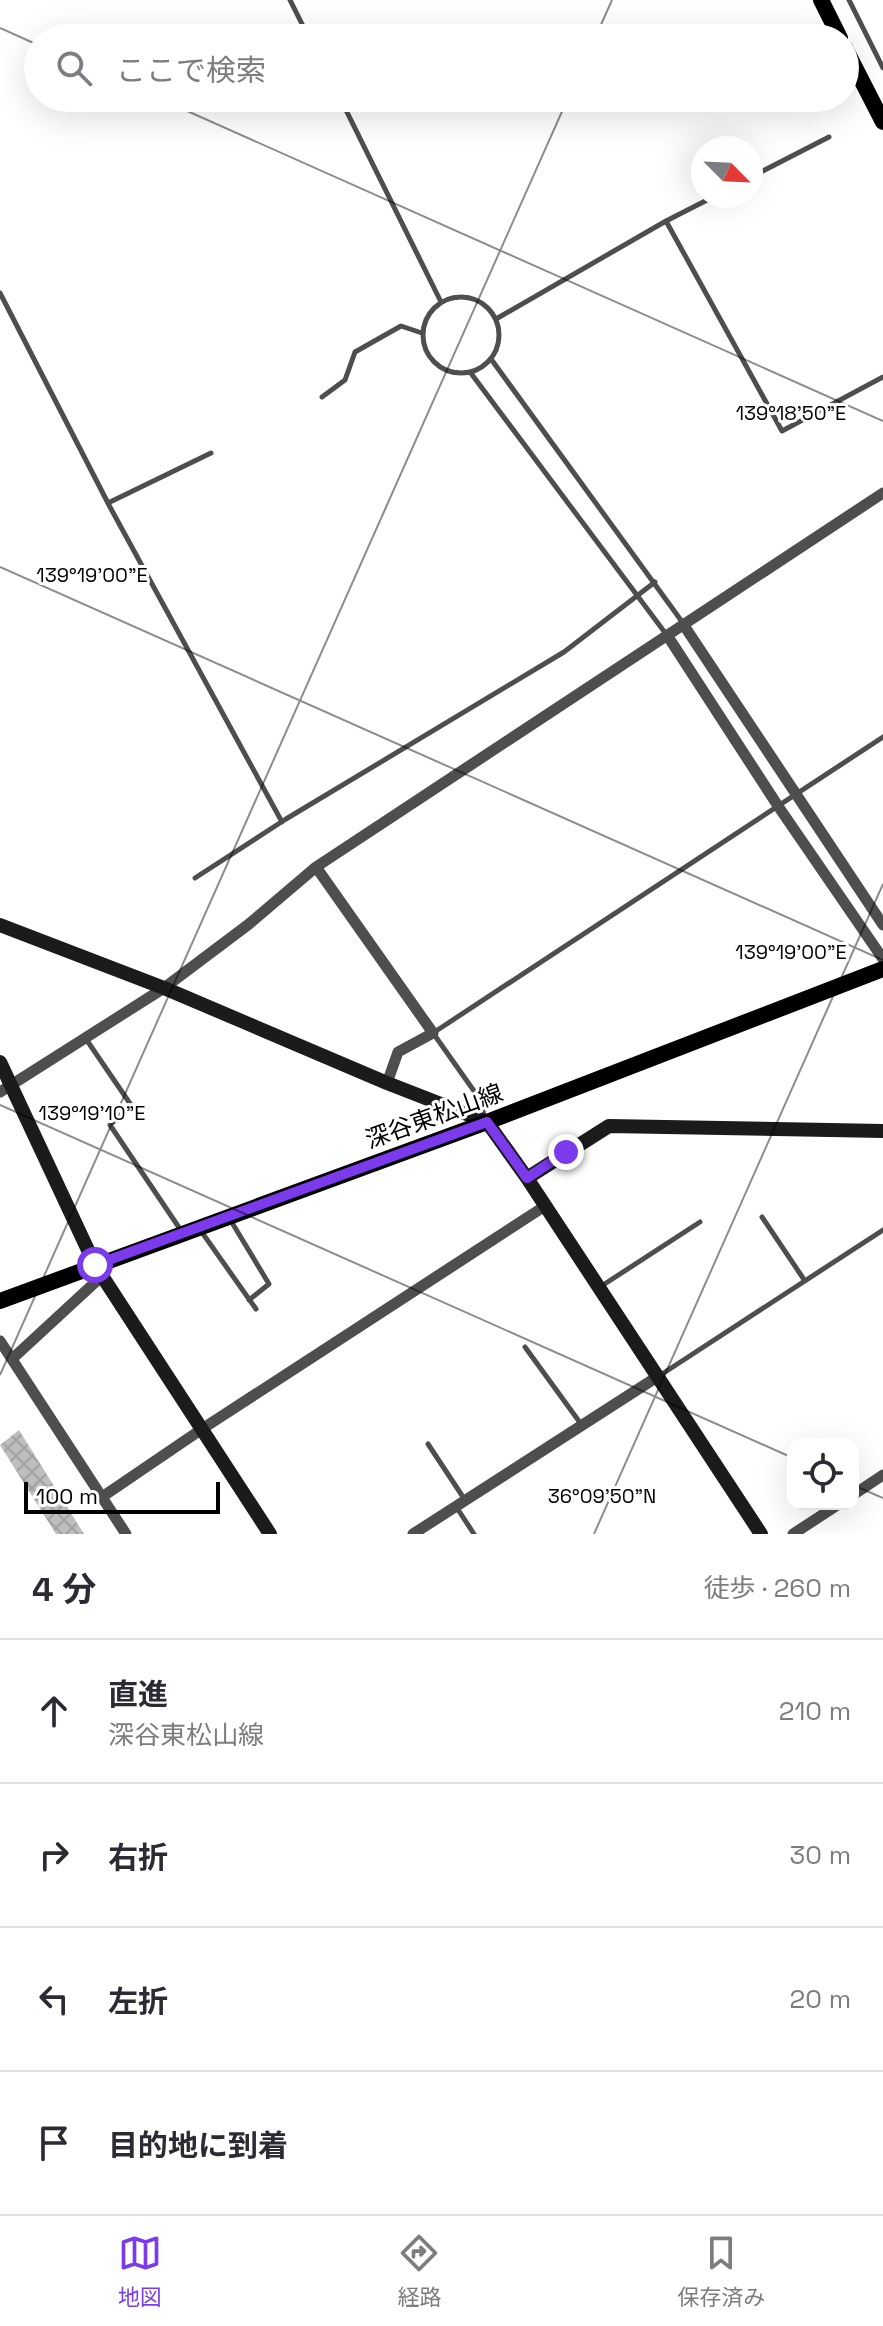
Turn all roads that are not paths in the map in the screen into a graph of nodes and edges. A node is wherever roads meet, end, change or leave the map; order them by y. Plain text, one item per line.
1 (290, 0) edge
2 (821, 0) edge
3 (849, 0) edge
4 (302, 24) edge
5 (833, 24) edge
6 (883, 68) edge
7 (859, 75) edge
8 (347, 112) edge
9 (883, 122) edge
10 (829, 137) dead end
11 (763, 171) edge
12 (691, 208) edge
13 (666, 221) junction
14 (0, 293) edge
15 (441, 302) junction
16 (496, 319) junction
17 (422, 333) junction
18 (491, 359) junction
19 (470, 372) junction
20 (883, 377) edge
21 (322, 397) dead end
22 (211, 453) dead end
23 (883, 493) edge
24 (108, 503) junction
25 (655, 582) junction
26 (637, 595) junction
27 (683, 624) junction
28 (667, 635) junction
29 (883, 737) edge
30 (796, 794) junction
31 (778, 806) junction
32 (282, 822) junction
33 (316, 867) junction
34 (195, 878) dead end
35 (0, 925) edge
36 (883, 925) edge
37 (883, 959) edge
38 (883, 969) edge
39 (164, 988) junction
40 (433, 1033) junction
41 (86, 1039) junction
42 (0, 1062) edge
43 (387, 1083) junction
44 (6, 1088) edge
45 (487, 1122) junction
46 (883, 1131) edge
47 (527, 1178) junction
48 (545, 1206) junction
49 (228, 1216) junction
50 (762, 1217) dead end
51 (700, 1222) dead end
52 (191, 1230) junction
53 (883, 1230) edge
54 (98, 1270) junction
55 (805, 1281) junction
56 (599, 1288) junction
57 (249, 1300) junction
58 (0, 1301) edge
59 (256, 1309) dead end
60 (0, 1341) edge
61 (525, 1347) dead end
62 (12, 1359) junction
63 (657, 1377) junction
64 (582, 1426) junction
65 (202, 1429) junction
66 (428, 1444) dead end
67 (883, 1475) edge
68 (859, 1491) edge
69 (102, 1497) junction
70 (461, 1503) junction
71 (830, 1510) edge
72 (126, 1534) edge
73 (270, 1534) edge
74 (413, 1534) edge
75 (474, 1534) edge
76 (761, 1534) edge
77 (793, 1534) edge

1 - 4 lane
2 - 5 main road
3 - 6 lane
7 - 9 main road
8 - 15 lane
10 - 11 lane
12 - 13 lane
13 - 16 lane
13 - 20 lane
14 - 24 lane
15 - 16 lane
15 - 17 lane
16 - 18 lane
17 - 19 lane
17 - 21 lane
18 - 19 lane
18 - 25 lane
19 - 26 lane
22 - 24 lane
23 - 27 street
24 - 32 lane
25 - 26 lane
25 - 27 lane
26 - 28 lane
26 - 32 lane
27 - 28 street
27 - 30 street
28 - 31 street
28 - 33 street
29 - 30 lane
30 - 31 lane
30 - 36 street
31 - 37 street
31 - 40 lane
32 - 34 lane
33 - 39 street
33 - 40 street
35 - 39 street
38 - 45 main road, 深谷東松山線
39 - 41 street
39 - 43 street
40 - 43 street
40 - 45 lane
41 - 44 street
41 - 52 lane
42 - 44 street
43 - 45 street
44 - 54 street
45 - 47 street
45 - 49 main road, 深谷東松山線
46 - 47 street
47 - 48 street
48 - 56 street
48 - 65 street
49 - 52 main road, 深谷東松山線
49 - 57 lane
50 - 55 lane
51 - 56 lane
52 - 54 main road, 深谷東松山線
52 - 57 lane
53 - 55 lane
54 - 58 main road, 深谷東松山線
54 - 62 street
54 - 65 street
55 - 63 lane
56 - 63 street
57 - 59 lane
60 - 62 street
61 - 64 lane
62 - 69 street
63 - 64 street
63 - 76 street
64 - 70 street
65 - 69 street
65 - 73 street
66 - 70 lane
67 - 68 street
69 - 72 street
70 - 74 street
70 - 75 lane
71 - 77 street

